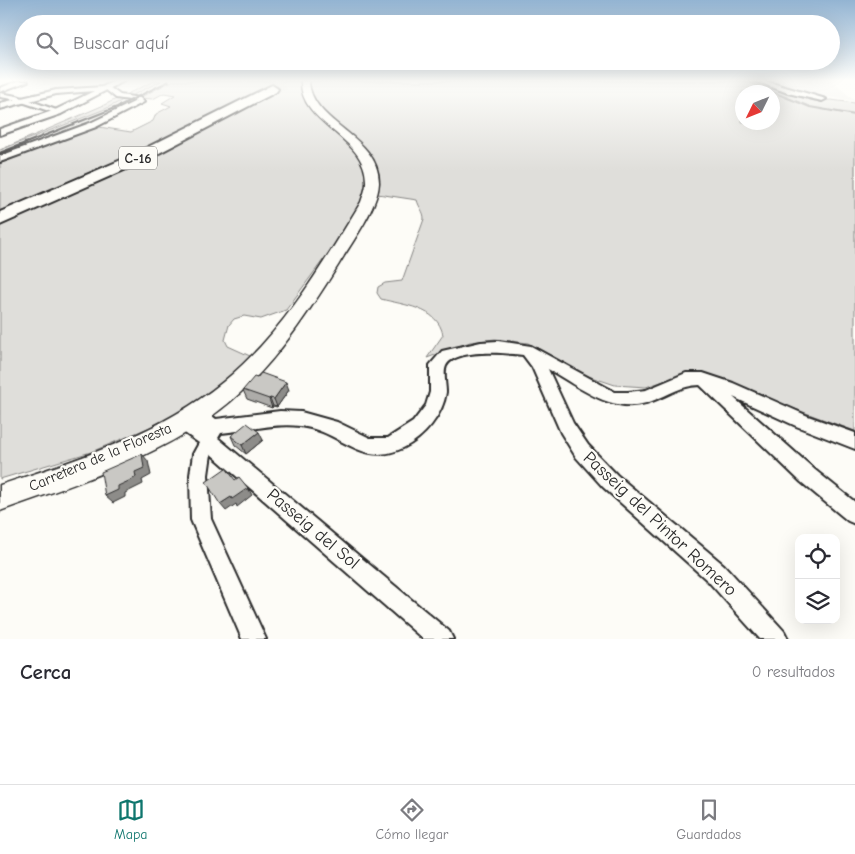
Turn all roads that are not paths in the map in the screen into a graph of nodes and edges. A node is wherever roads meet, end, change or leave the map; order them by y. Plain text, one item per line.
1 (52, 111) edge
2 (122, 111) edge
3 (222, 111) edge
4 (227, 111) edge
5 (319, 111) edge
6 (58, 112) joint
7 (0, 132) edge
8 (0, 159) edge
9 (0, 212) edge
10 (0, 220) edge
11 (520, 349) junction
12 (703, 379) junction
13 (190, 417) junction
14 (212, 433) junction
15 (855, 440) edge
16 (0, 498) edge
17 (855, 514) edge
18 (254, 639) edge
19 (441, 639) edge
20 (776, 639) edge

1 - 6 street
2 - 8 street
3 - 9 highway, C-16
4 - 10 highway, C-16
5 - 13 main road, Carretera de la Floresta
6 - 7 street
11 - 12 street
11 - 14 street
11 - 20 street, Passeig del Pintor Romero
12 - 15 street
12 - 17 street
13 - 14 street, Passeig del Sol
13 - 16 main road, Carretera de la Floresta
14 - 18 street
14 - 19 street, Passeig del Sol

